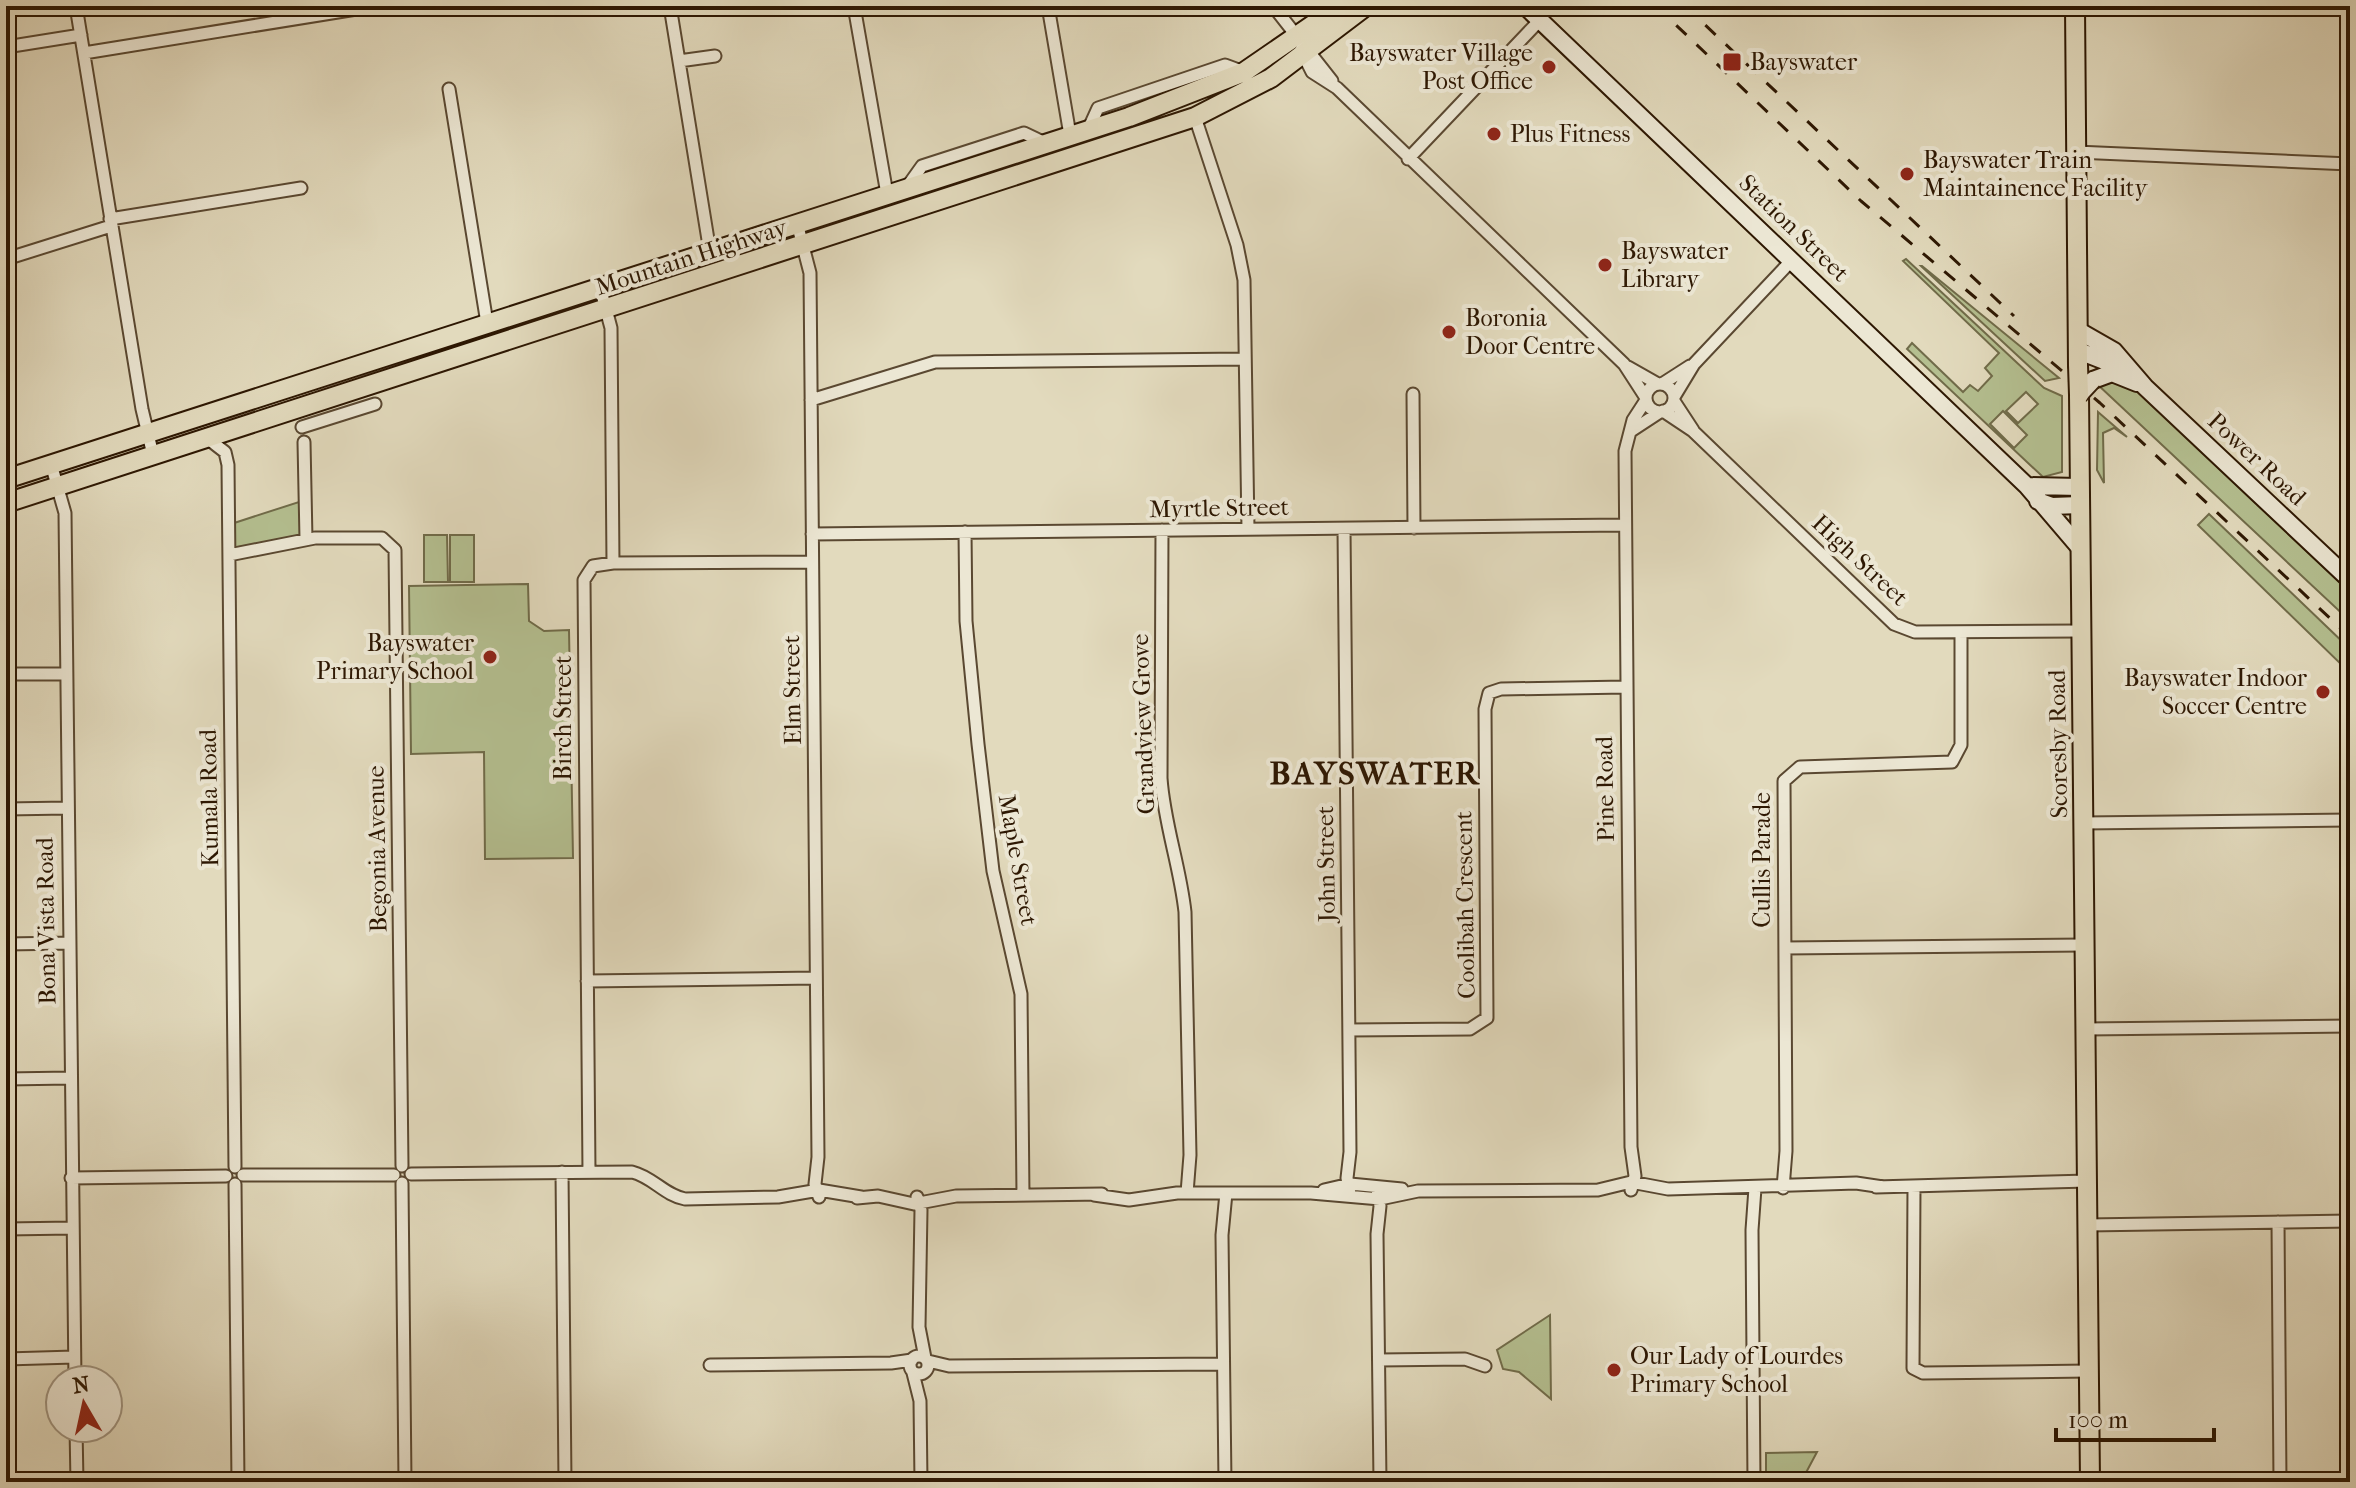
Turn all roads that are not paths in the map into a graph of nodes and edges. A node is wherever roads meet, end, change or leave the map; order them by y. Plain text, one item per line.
1 (76, 6) edge
2 (375, 6) edge
3 (670, 6) edge
4 (854, 6) edge
5 (1048, 6) edge
6 (1273, 6) edge
7 (1340, 6) edge
8 (1366, 6) edge
9 (1525, 6) edge
10 (2075, 6) edge
11 (1540, 20) junction
12 (81, 35) junction
13 (6, 47) edge
14 (1303, 49) junction
15 (84, 53) junction
16 (715, 56) dead end
17 (679, 61) junction
18 (449, 89) dead end
19 (1195, 117) junction
20 (1079, 132) junction
21 (2076, 152) junction
22 (1408, 159) junction
23 (2350, 164) edge
24 (301, 188) dead end
25 (887, 194) junction
26 (110, 223) junction
27 (797, 223) junction
28 (804, 246) junction
29 (710, 252) junction
30 (6, 259) edge
31 (1792, 260) junction
32 (600, 287) junction
33 (607, 309) junction
34 (487, 323) junction
35 (2079, 331) junction
36 (2078, 358) junction
37 (1245, 359) junction
38 (1624, 364) junction
39 (1694, 364) junction
40 (2130, 372) junction
41 (1660, 384) junction
42 (290, 387) junction
43 (2145, 387) junction
44 (1413, 394) dead end
45 (2079, 395) junction
46 (1646, 399) junction
47 (1674, 399) junction
48 (811, 400) junction
49 (375, 404) dead end
50 (297, 409) junction
51 (1662, 412) junction
52 (1693, 431) junction
53 (146, 432) junction
54 (1630, 432) junction
55 (303, 436) junction
56 (207, 438) junction
57 (153, 455) junction
58 (51, 464) junction
59 (6, 479) edge
60 (59, 486) junction
61 (2027, 486) junction
62 (2080, 496) junction
63 (2038, 501) junction
64 (6, 503) edge
65 (1625, 525) junction
66 (1414, 528) junction
67 (1248, 529) junction
68 (1344, 529) junction
69 (1162, 530) junction
70 (965, 532) junction
71 (812, 534) junction
72 (306, 539) junction
73 (2080, 548) junction
74 (229, 555) junction
75 (812, 562) junction
76 (613, 563) junction
77 (2350, 580) edge
78 (2081, 631) junction
79 (1961, 632) junction
80 (6, 674) edge
81 (66, 674) junction
82 (1626, 687) junction
83 (67, 808) junction
84 (6, 809) edge
85 (2350, 820) edge
86 (2083, 823) junction
87 (68, 943) junction
88 (6, 944) edge
89 (2084, 945) junction
90 (1785, 948) junction
91 (816, 978) junction
92 (587, 981) junction
93 (2350, 1026) edge
94 (2086, 1029) junction
95 (1349, 1030) junction
96 (70, 1078) junction
97 (6, 1079) edge
98 (562, 1172) junction
99 (589, 1172) junction
100 (402, 1174) junction
101 (235, 1176) junction
102 (71, 1178) junction
103 (1631, 1185) junction
104 (2087, 1185) junction
105 (1791, 1187) junction
106 (1911, 1187) junction
107 (1350, 1188) junction
108 (1751, 1188) junction
109 (819, 1193) junction
110 (1186, 1193) junction
111 (1222, 1193) junction
112 (1023, 1195) junction
113 (1377, 1196) junction
114 (917, 1202) junction
115 (2350, 1221) edge
116 (2278, 1222) junction
117 (2087, 1225) junction
118 (72, 1228) junction
119 (6, 1229) edge
120 (74, 1357) junction
121 (6, 1359) edge
122 (1379, 1360) junction
123 (74, 1364) edge
124 (1222, 1364) junction
125 (710, 1365) dead end
126 (919, 1365) junction
127 (1485, 1366) dead end
128 (2089, 1371) junction
129 (76, 1444) edge
130 (77, 1482) edge
131 (238, 1482) edge
132 (405, 1482) edge
133 (565, 1482) edge
134 (921, 1482) edge
135 (1225, 1482) edge
136 (1380, 1482) edge
137 (1754, 1482) edge
138 (2090, 1482) edge
139 (2280, 1482) edge

1 - 12 street
2 - 15 street
3 - 17 street
4 - 25 street
5 - 20 street
6 - 14 street
7 - 14 main road, Mountain Highway
8 - 14 main road, Mountain Highway
9 - 11 main road, Station Street
10 - 21 main road, Scoresby Road
11 - 22 street
11 - 31 main road, Station Street
12 - 13 street
12 - 15 street
14 - 19 main road, Mountain Highway
14 - 20 main road, Mountain Highway
14 - 22 street
15 - 26 street
16 - 17 street
17 - 29 street
18 - 34 street
19 - 28 main road, Mountain Highway
19 - 37 street
20 - 25 main road, Mountain Highway
21 - 23 street
21 - 35 main road, Scoresby Road
22 - 38 street
24 - 26 street
25 - 27 main road, Mountain Highway
26 - 30 street
26 - 53 street
27 - 28 street, Elm Street
27 - 29 main road, Mountain Highway
28 - 33 main road, Mountain Highway
28 - 48 street, Elm Street
29 - 32 main road, Mountain Highway
31 - 39 street
31 - 61 main road, Station Street
32 - 33 street
32 - 34 main road, Mountain Highway
33 - 50 main road, Mountain Highway
33 - 76 street
34 - 42 main road, Mountain Highway
35 - 36 main road, Scoresby Road
35 - 40 main road, Power Road
36 - 40 main road, Power Road
36 - 45 main road, Scoresby Road, bridge
37 - 48 street
37 - 67 street
38 - 41 street
38 - 46 street
39 - 41 street
39 - 47 street
40 - 43 main road, Power Road
41 - 46 street
41 - 47 street
42 - 50 street
42 - 53 main road, Mountain Highway
43 - 45 main road, bridge
43 - 77 main road, Power Road
44 - 66 street
45 - 62 main road, Scoresby Road
46 - 51 street
46 - 54 street, Pine Road
47 - 51 street
47 - 52 street, High Street
48 - 71 street, Elm Street
49 - 55 street
50 - 55 street
50 - 56 main road, Mountain Highway
51 - 52 street, High Street
51 - 54 street
52 - 79 street, High Street
53 - 57 street
53 - 58 main road, Mountain Highway
54 - 65 street, Pine Road
55 - 72 street
56 - 57 main road, Mountain Highway
56 - 74 street, Kumala Road
57 - 60 main road, Mountain Highway
58 - 59 main road, Mountain Highway
58 - 60 street, Bona Vista Road
60 - 64 main road, Mountain Highway
60 - 81 street, Bona Vista Road
61 - 62 main road
61 - 63 main road, Station Street
62 - 63 main road
62 - 73 main road, Scoresby Road
63 - 73 main road, Station Street
65 - 66 street, Myrtle Street
65 - 82 street, Pine Road
66 - 68 street, Myrtle Street
67 - 68 street, Myrtle Street
67 - 69 street, Myrtle Street
68 - 95 street, John Street
69 - 70 street, Myrtle Street
69 - 110 street, Grandview Grove
70 - 71 street, Myrtle Street
70 - 112 street, Maple Street
71 - 75 street, Elm Street
72 - 74 street
72 - 100 street, Begonia Avenue
73 - 78 main road, Scoresby Road
74 - 101 street, Kumala Road
75 - 76 street
75 - 91 street, Elm Street
76 - 92 street, Birch Street
78 - 79 street, High Street
78 - 86 main road, Scoresby Road
79 - 90 street, Cullis Parade
80 - 81 street
81 - 83 street, Bona Vista Road
82 - 95 street, Coolibah Crescent
82 - 103 street, Pine Road
83 - 84 street
83 - 87 street, Bona Vista Road
85 - 86 street
86 - 89 main road, Scoresby Road
87 - 88 street
87 - 96 street, Bona Vista Road
89 - 90 street
89 - 94 main road, Scoresby Road
90 - 105 street, Cullis Parade
91 - 92 street
91 - 109 street, Elm Street
92 - 99 street, Birch Street
93 - 94 street
94 - 104 main road, Scoresby Road
95 - 107 street, John Street
96 - 97 street
96 - 102 street, Bona Vista Road
98 - 99 street
98 - 100 street
98 - 133 street
99 - 109 street
100 - 101 street
100 - 132 street, Begonia Avenue
101 - 102 street
101 - 131 street, Kumala Road
102 - 118 street, Bona Vista Road
103 - 108 street
103 - 113 street
104 - 106 street
104 - 117 main road, Scoresby Road
105 - 106 street
105 - 108 street
106 - 128 street
107 - 111 street
107 - 113 street
108 - 137 street
109 - 114 street
110 - 111 street
110 - 112 street
111 - 124 street
112 - 114 street
113 - 122 street
114 - 126 street
115 - 116 street
116 - 117 street
116 - 139 street
117 - 128 main road, Scoresby Road
118 - 119 street
118 - 120 street, Bona Vista Road
120 - 121 street
120 - 123 street, Bona Vista Road
122 - 127 street
122 - 136 street
124 - 126 street
124 - 135 street
125 - 126 street
126 - 134 street
128 - 138 main road, Scoresby Road
129 - 130 street

